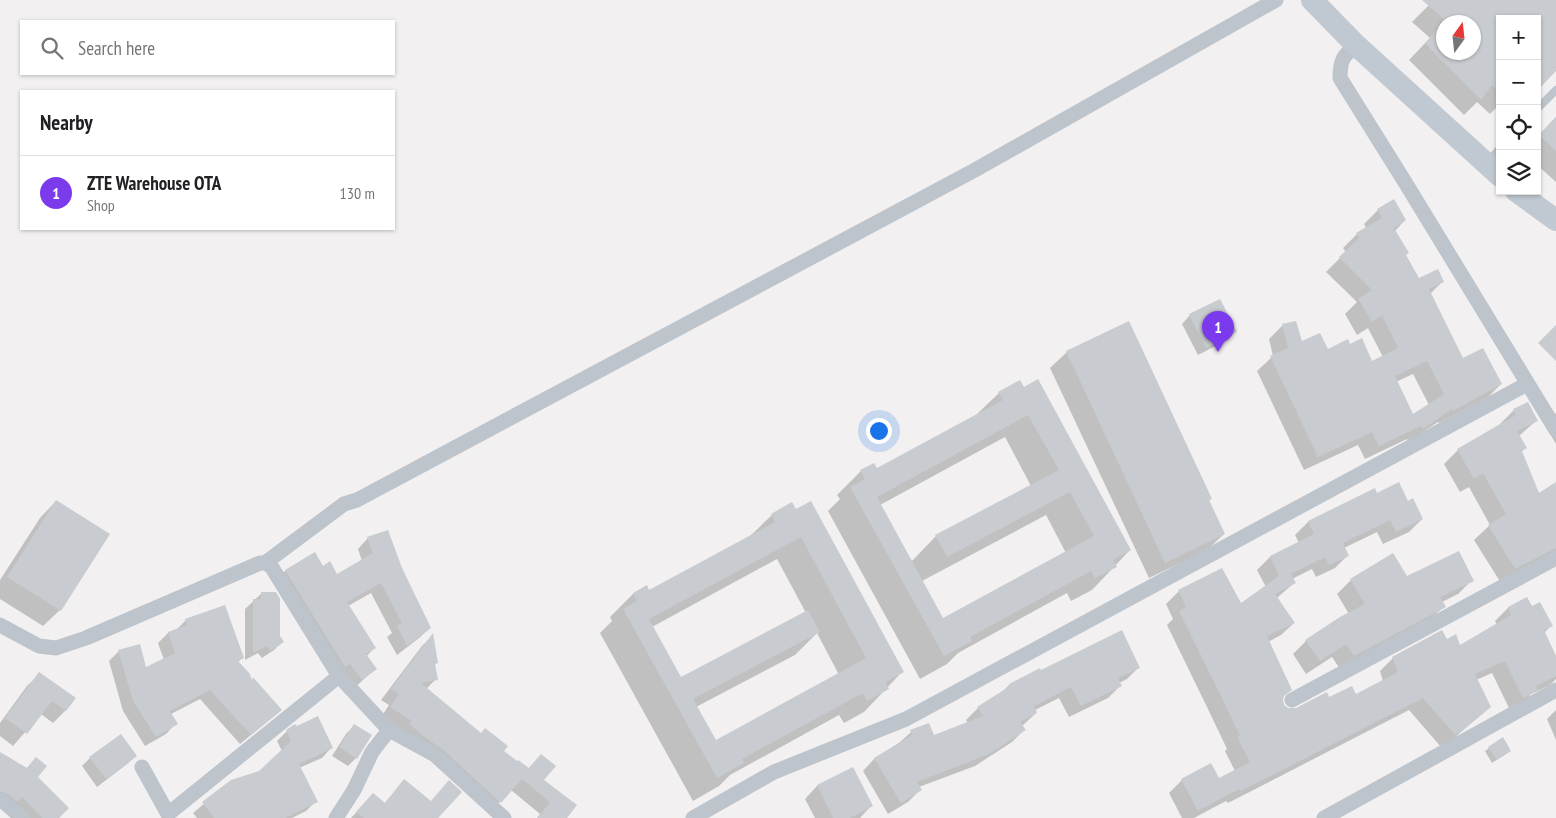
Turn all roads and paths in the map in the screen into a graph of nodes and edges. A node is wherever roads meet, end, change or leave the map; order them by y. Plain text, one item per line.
1 (1276, 0) edge
2 (1312, 0) edge
3 (1356, 45) junction
4 (1556, 90) edge
5 (1541, 105) edge
6 (1495, 163) edge
7 (1522, 195) edge
8 (1556, 220) edge
9 (1526, 384) junction
10 (1556, 430) edge
11 (1556, 558) edge
12 (265, 563) junction
13 (0, 625) edge
14 (339, 676) junction
15 (1556, 690) edge
16 (1292, 700) dead end
17 (389, 730) junction
18 (142, 767) dead end
19 (0, 800) edge
20 (22, 818) edge
21 (336, 818) edge
22 (504, 818) edge
23 (693, 818) edge
24 (1324, 818) edge

1 - 12 street
2 - 3 main road
3 - 6 main road
3 - 9 street
4 - 5 lane
7 - 8 main road
9 - 10 street
9 - 23 street
11 - 16 street
12 - 13 street
12 - 14 street
14 - 17 street
14 - 18 street
15 - 24 street
17 - 21 street
17 - 22 street
19 - 20 street

